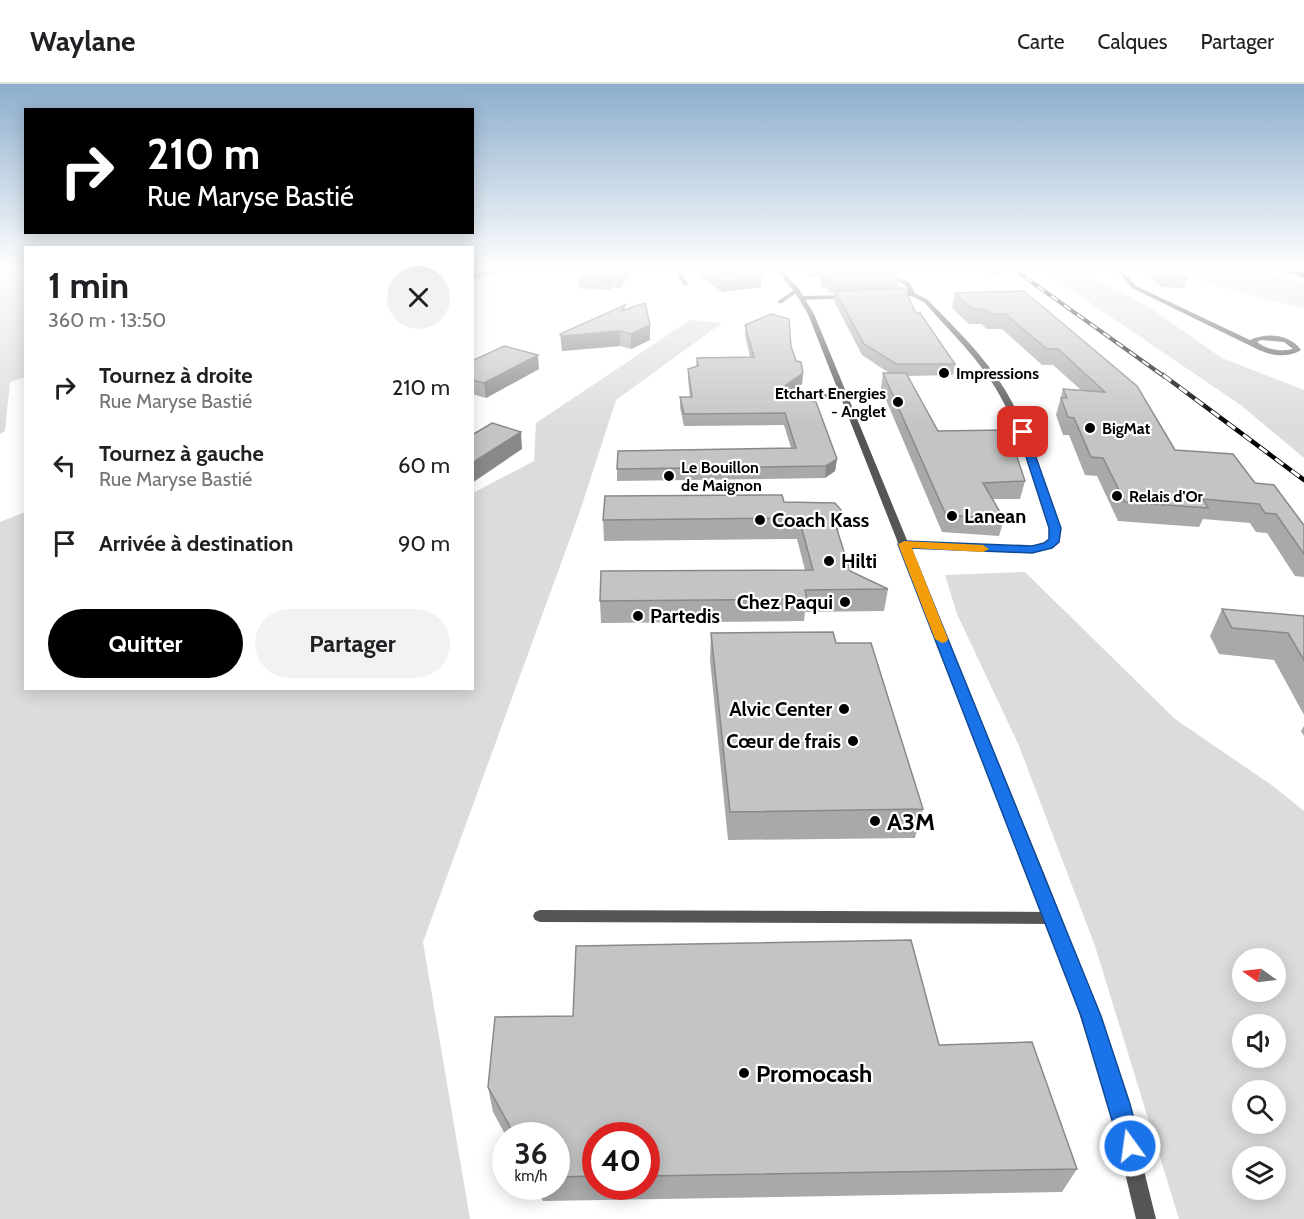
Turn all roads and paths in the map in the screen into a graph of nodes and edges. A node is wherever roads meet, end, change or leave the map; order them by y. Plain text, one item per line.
1 (812, 321) edge
2 (944, 321) edge
3 (1204, 321) edge
4 (1254, 345) junction
5 (825, 396) dead end
6 (844, 396) junction
7 (904, 544) junction
8 (540, 916) dead end
9 (1053, 918) junction
10 (1146, 1219) edge

1 - 6 street
2 - 7 street
3 - 4 street
4 - 4 street
5 - 6 lane
6 - 7 street
7 - 9 street
8 - 9 lane
9 - 10 street

